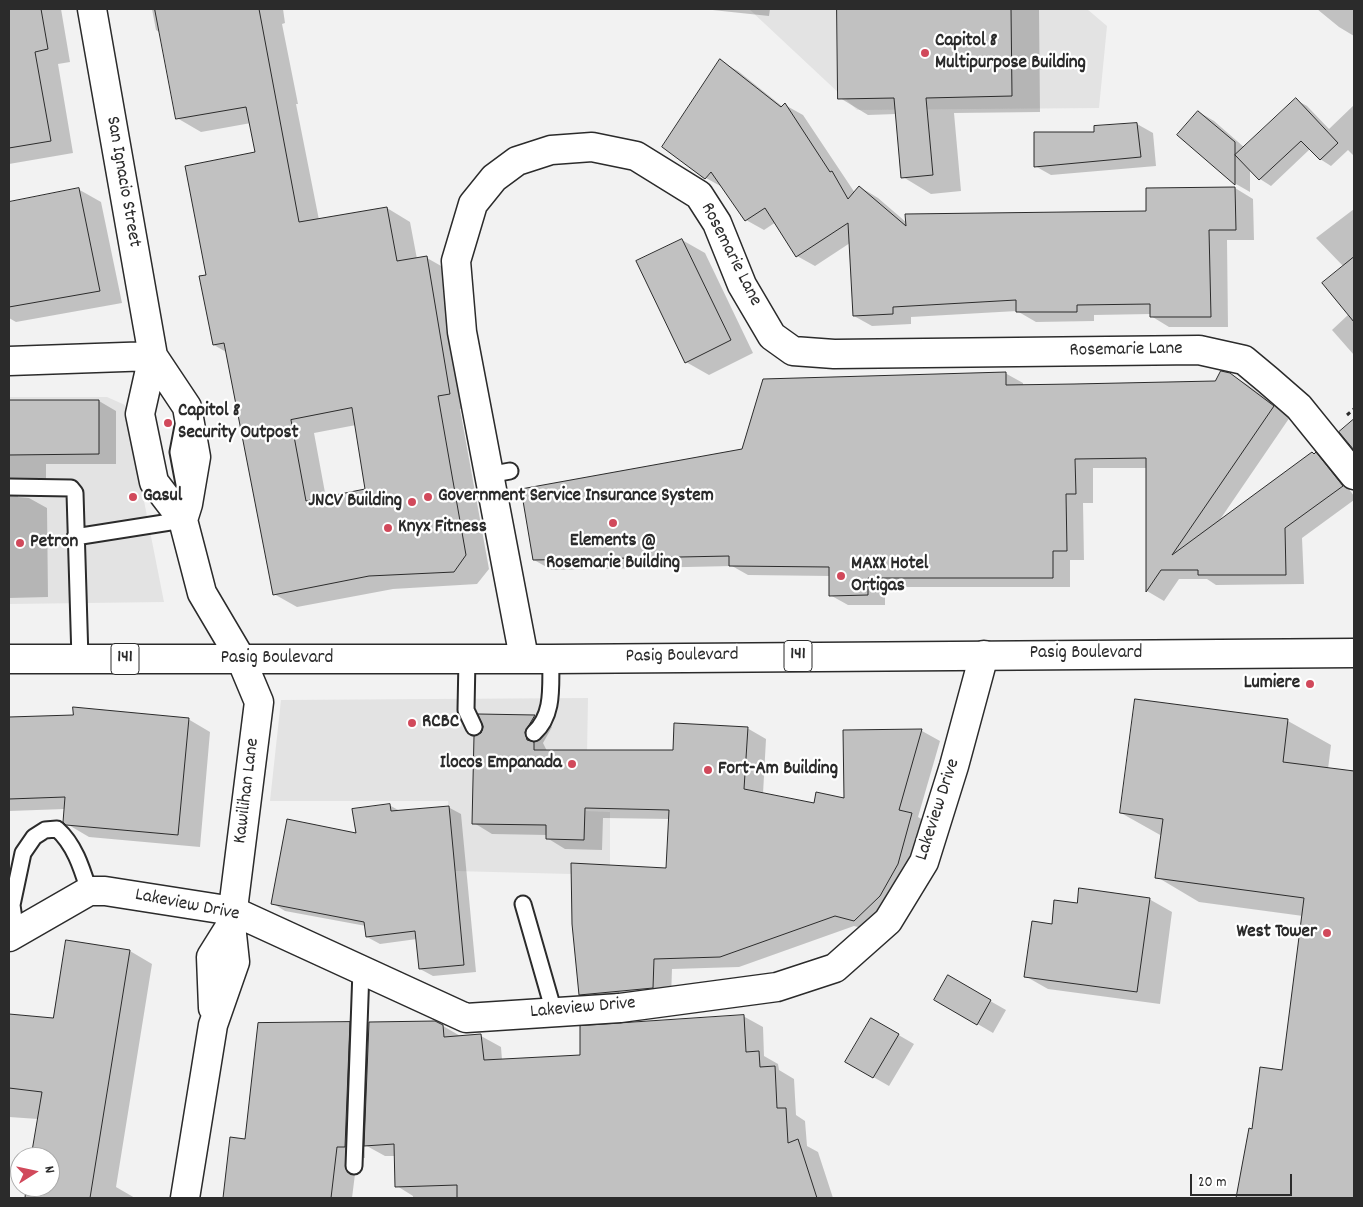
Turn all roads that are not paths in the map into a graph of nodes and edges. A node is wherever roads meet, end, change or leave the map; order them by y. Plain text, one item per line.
1 (92, 9) edge
2 (153, 356) junction
3 (9, 361) edge
4 (1354, 476) edge
5 (9, 486) edge
6 (186, 512) junction
7 (76, 537) junction
8 (1354, 652) edge
9 (984, 655) junction
10 (537, 658) junction
11 (80, 659) junction
12 (467, 659) junction
13 (9, 660) edge
14 (241, 660) junction
15 (474, 727) dead end
16 (534, 733) dead end
17 (89, 891) junction
18 (523, 904) dead end
19 (232, 918) junction
20 (12, 935) edge
21 (360, 970) junction
22 (554, 1012) junction
23 (354, 1166) dead end
24 (185, 1198) edge

1 - 2 street, San Ignacio Street
2 - 3 street
2 - 6 street, San Ignacio Street
2 - 6 street, San Ignacio Street
4 - 10 street, Rosemarie Lane
5 - 7 lane
6 - 7 lane
6 - 14 street, San Ignacio Street
7 - 11 lane
8 - 9 street, Pasig Boulevard / 141
9 - 10 street, Pasig Boulevard / 141
9 - 22 street, Lakeview Drive
10 - 12 street, Pasig Boulevard / 141
10 - 16 lane
11 - 13 street, Pasig Boulevard / 141
11 - 14 street, Pasig Boulevard / 141
12 - 14 street, Pasig Boulevard / 141
12 - 15 lane
14 - 19 street, Kawilihan Lane
17 - 19 street, Lakeview Drive
17 - 20 street
17 - 20 lane
18 - 22 lane
19 - 21 street, Lakeview Drive
19 - 24 street, Kawilihan Lane
21 - 22 street, Lakeview Drive
21 - 23 lane

